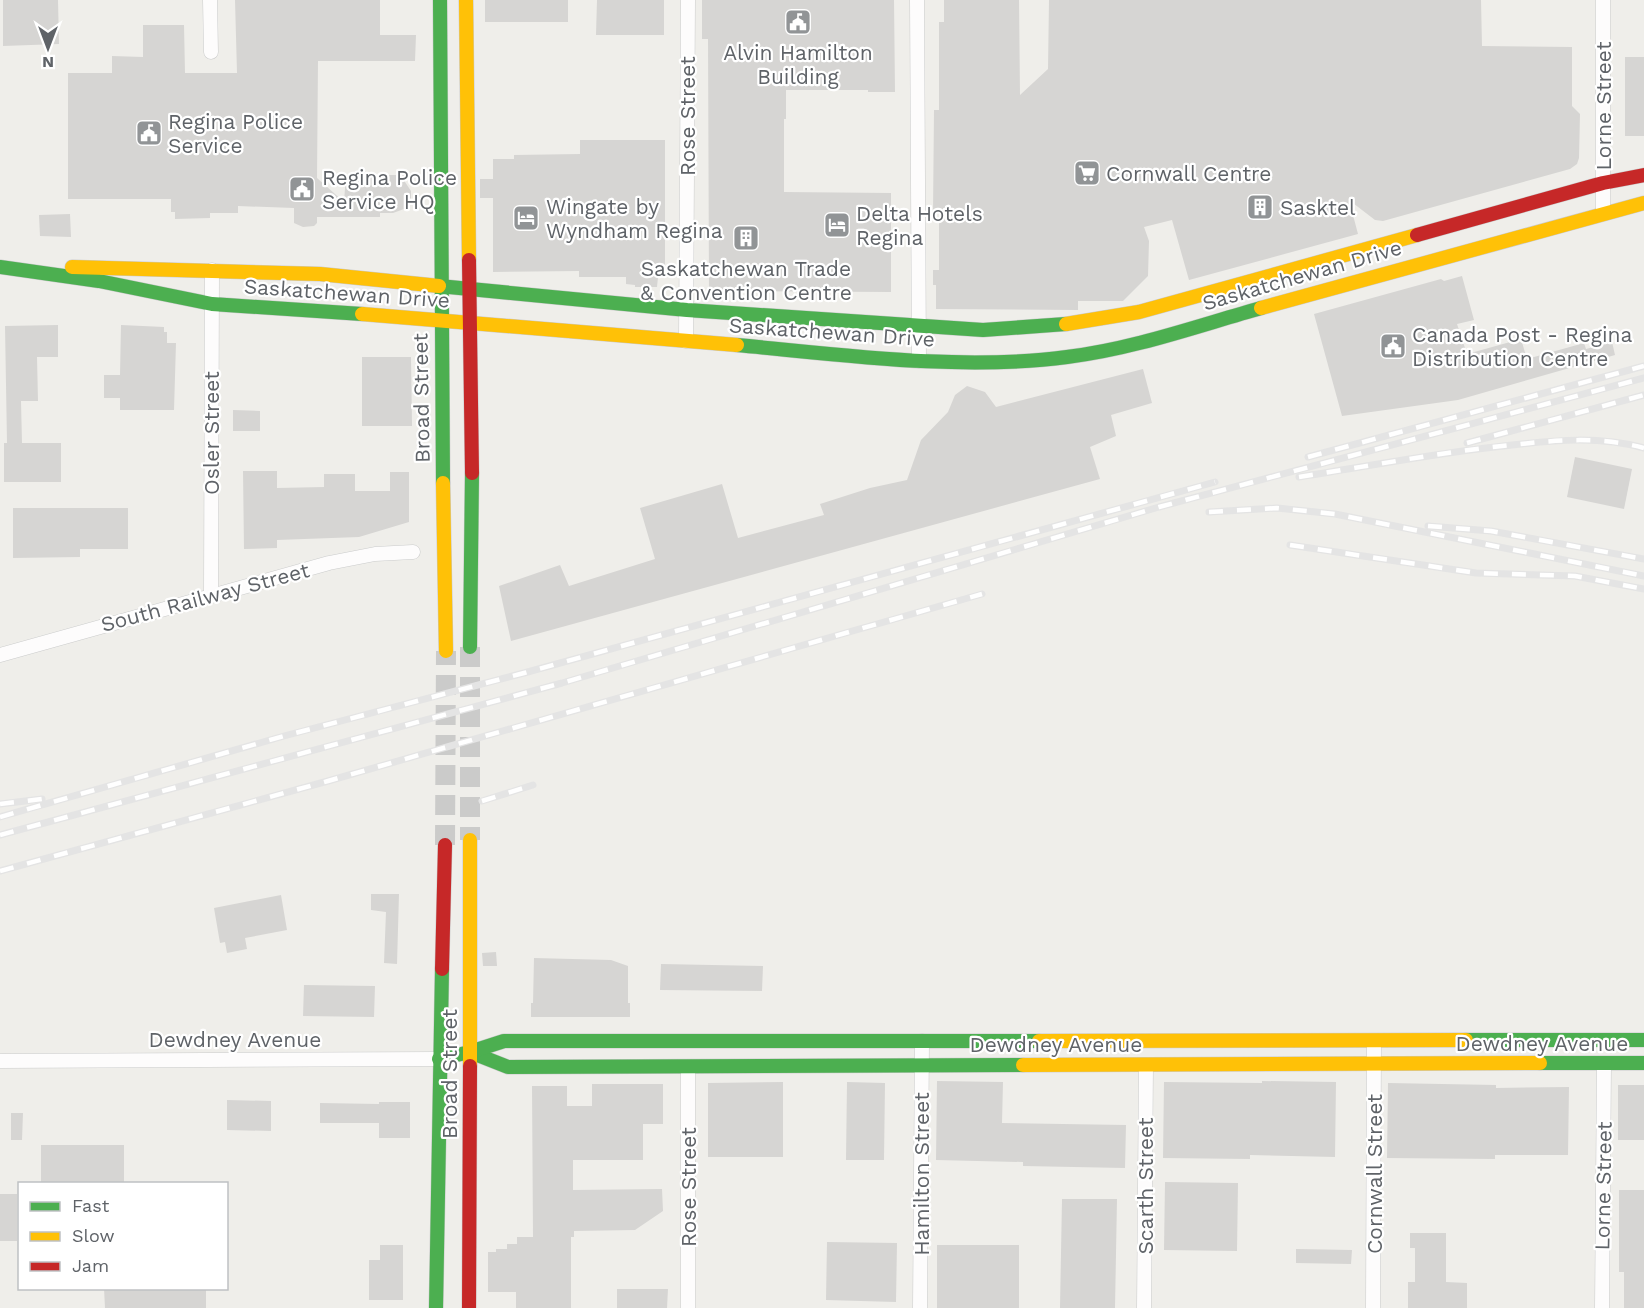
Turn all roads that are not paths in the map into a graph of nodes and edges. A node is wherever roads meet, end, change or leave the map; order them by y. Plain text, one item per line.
1 (210, 0) edge
2 (440, 0) edge
3 (466, 0) edge
4 (688, 0) edge
5 (917, 0) edge
6 (1603, 0) edge
7 (211, 52) dead end
8 (1644, 175) edge
9 (1603, 183) junction
10 (1644, 203) edge
11 (1604, 213) junction
12 (0, 266) edge
13 (212, 270) junction
14 (441, 287) junction
15 (469, 289) junction
16 (212, 304) junction
17 (687, 310) junction
18 (441, 320) junction
19 (470, 323) junction
20 (919, 326) junction
21 (686, 341) junction
22 (919, 362) junction
23 (413, 552) dead end
24 (211, 596) junction
25 (470, 647) tunnel mouth
26 (446, 651) tunnel mouth
27 (0, 655) edge
28 (470, 840) tunnel mouth
29 (445, 845) tunnel mouth
30 (1644, 1040) edge
31 (922, 1041) junction
32 (1374, 1041) junction
33 (470, 1052) junction
34 (439, 1059) junction
35 (0, 1061) edge
36 (1375, 1064) junction
37 (1604, 1064) junction
38 (1644, 1064) edge
39 (1146, 1065) junction
40 (688, 1066) junction
41 (922, 1066) junction
42 (436, 1308) edge
43 (469, 1308) edge
44 (688, 1308) edge
45 (920, 1308) edge
46 (1144, 1308) edge
47 (1373, 1308) edge
48 (1602, 1308) edge

1 - 7 street
2 - 14 main road, Broad Street
3 - 15 main road
4 - 17 street, Rose Street
5 - 20 street
6 - 9 street, Lorne Street
8 - 9 main road, Saskatchewan Drive
9 - 11 street, Lorne Street
9 - 20 main road, Saskatchewan Drive
10 - 11 main road, Saskatchewan Drive
11 - 22 main road, Saskatchewan Drive
12 - 13 main road, Saskatchewan Drive
12 - 16 main road, Saskatchewan Drive
13 - 14 main road, Saskatchewan Drive
13 - 16 street, Osler Street
14 - 15 main road, Saskatchewan Drive
14 - 18 main road, Broad Street
15 - 17 main road, Saskatchewan Drive
15 - 19 main road
16 - 18 main road, Saskatchewan Drive
16 - 24 street, Osler Street
17 - 20 main road, Saskatchewan Drive
17 - 21 street, Rose Street
18 - 19 main road, Saskatchewan Drive
18 - 26 main road, Broad Street
19 - 21 main road, Saskatchewan Drive
19 - 25 main road
20 - 22 street
21 - 22 main road, Saskatchewan Drive
23 - 24 street, South Railway Street
24 - 27 street, South Railway Street
28 - 33 main road, Broad Street
29 - 34 main road, Broad Street
30 - 32 main road, Dewdney Avenue
31 - 32 main road, Dewdney Avenue
31 - 33 main road, Dewdney Avenue
31 - 41 street, Hamilton Street
32 - 36 street, Cornwall Street
33 - 34 main road, Dewdney Avenue
33 - 40 main road, Dewdney Avenue
33 - 43 main road, Broad Street
34 - 35 street, Dewdney Avenue
34 - 42 main road, Broad Street
36 - 37 main road, Dewdney Avenue
36 - 39 main road, Dewdney Avenue
36 - 47 street, Cornwall Street
37 - 38 main road, Dewdney Avenue
37 - 48 street, Lorne Street
39 - 41 main road, Dewdney Avenue
39 - 46 street, Scarth Street
40 - 41 main road, Dewdney Avenue
40 - 44 street, Rose Street
41 - 45 street, Hamilton Street

